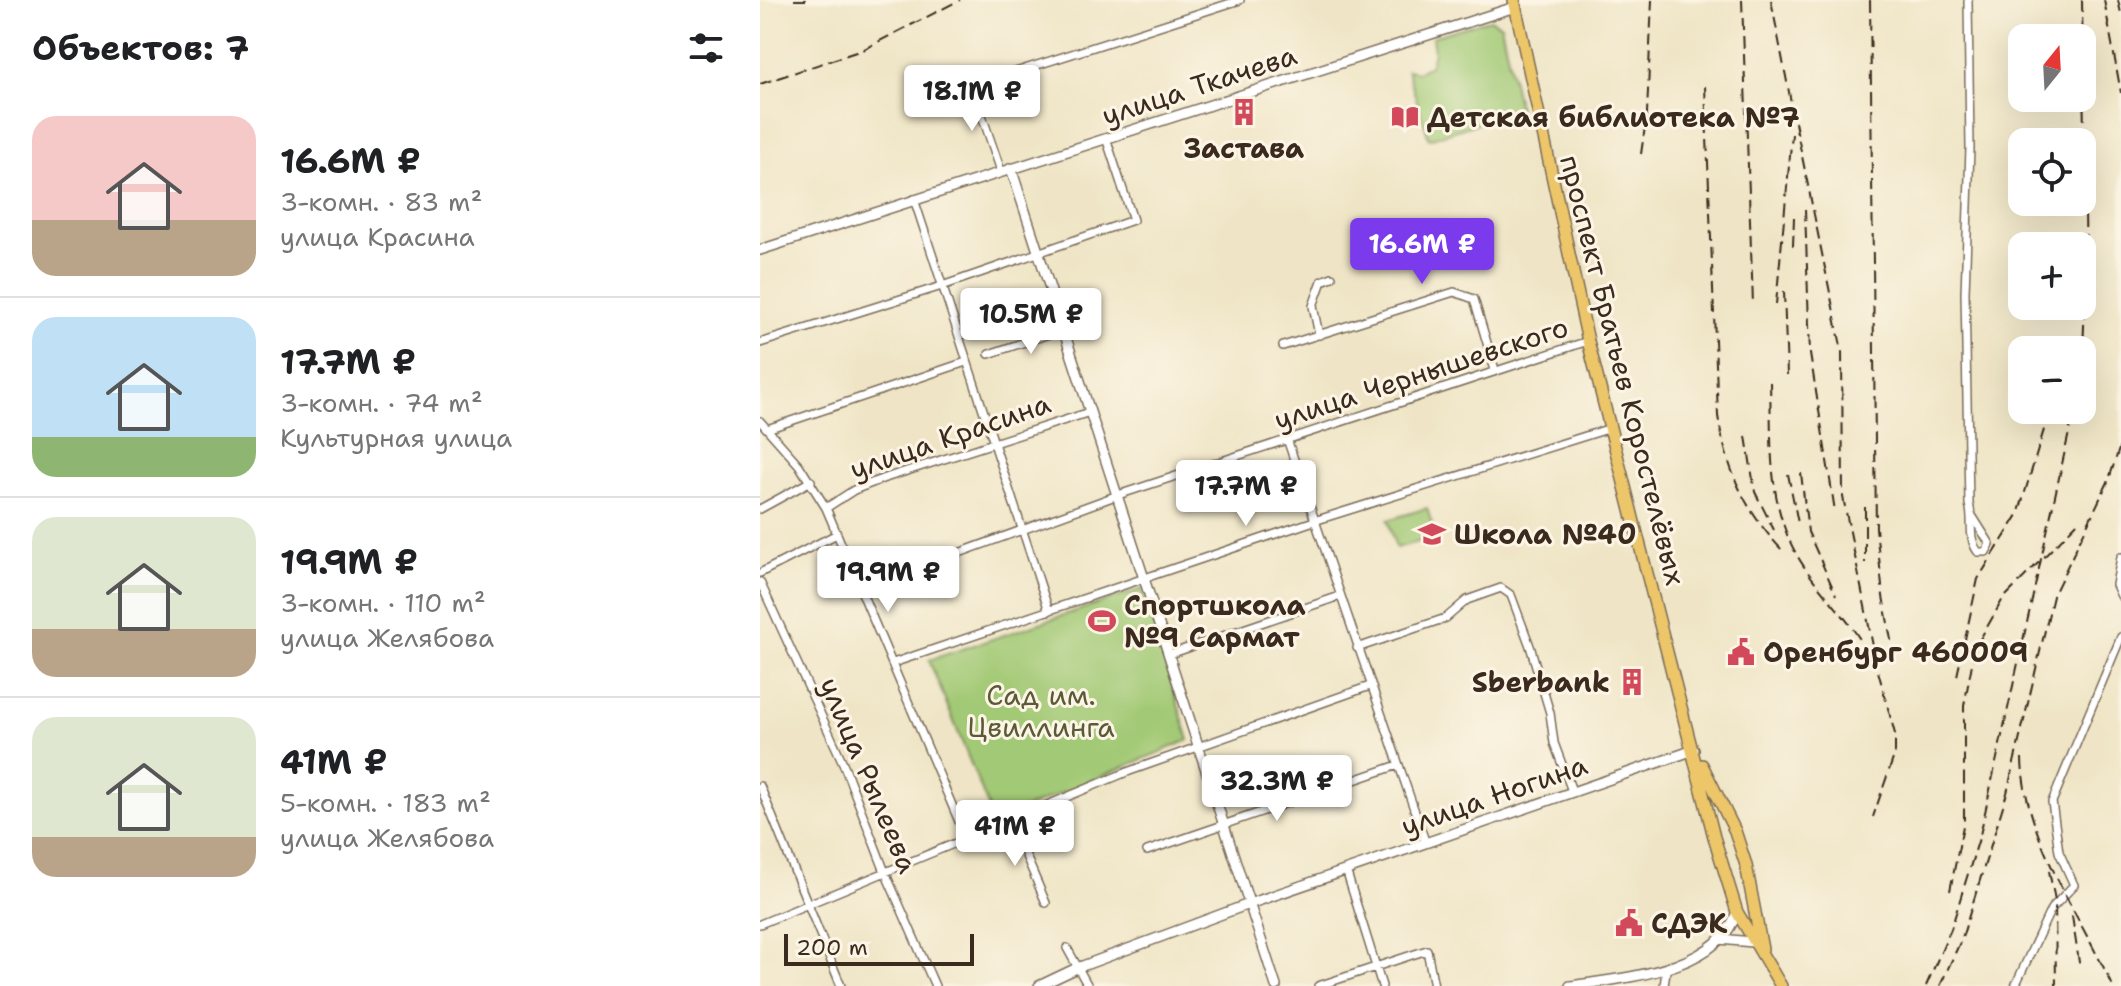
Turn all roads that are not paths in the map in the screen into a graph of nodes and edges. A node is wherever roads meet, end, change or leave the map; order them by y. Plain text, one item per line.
1 (1240, 0) edge
2 (1968, 0) edge
3 (1514, 4) edge
4 (1106, 138) junction
5 (1006, 170) junction
6 (914, 199) junction
7 (760, 250) edge
8 (1039, 252) junction
9 (1332, 277) dead end
10 (942, 286) junction
11 (1064, 329) junction
12 (1319, 335) junction
13 (1588, 341) junction
14 (760, 343) edge
15 (1283, 346) dead end
16 (989, 354) dead end
17 (966, 362) junction
18 (1495, 370) junction
19 (1090, 412) junction
20 (760, 421) edge
21 (1611, 428) junction
22 (767, 429) junction
23 (1287, 439) junction
24 (995, 444) junction
25 (811, 481) junction
26 (1118, 495) junction
27 (826, 508) junction
28 (760, 509) edge
29 (1973, 517) dead end
30 (1314, 521) junction
31 (1022, 527) junction
32 (835, 535) junction
33 (2121, 557) edge
34 (760, 573) edge
35 (1144, 580) junction
36 (760, 582) edge
37 (860, 589) junction
38 (1340, 596) junction
39 (2121, 596) edge
40 (1049, 611) junction
41 (2121, 637) edge
42 (1357, 648) junction
43 (1170, 654) junction
44 (893, 663) junction
45 (1370, 686) junction
46 (1196, 746) junction
47 (1694, 750) junction
48 (1398, 765) junction
49 (760, 786) edge
50 (1572, 791) junction
51 (1011, 821) junction
52 (1223, 825) junction
53 (1735, 831) junction
54 (1714, 837) junction
55 (966, 838) junction
56 (1425, 841) junction
57 (1147, 851) dead end
58 (1746, 865) junction
59 (1346, 870) junction
60 (885, 872) junction
61 (1725, 874) junction
62 (1046, 903) dead end
63 (806, 904) junction
64 (1249, 904) junction
65 (1737, 912) junction
66 (760, 924) edge
67 (1719, 939) junction
68 (1753, 942) junction
69 (1067, 948) dead end
70 (1766, 961) junction
71 (1375, 965) junction
72 (1077, 968) junction
73 (1666, 971) junction
74 (841, 986) edge
75 (935, 986) edge
76 (1039, 986) edge
77 (1088, 986) edge
78 (1276, 986) edge
79 (1318, 986) edge
80 (1382, 986) edge
81 (1434, 986) edge
82 (1570, 986) edge
83 (1664, 986) edge
84 (1781, 986) edge
85 (2015, 986) edge

1 - 5 street
2 - 29 street
3 - 4 street, улица Ткачева
3 - 13 main road, проспект Братьев Коростелёвых
4 - 5 street, улица Ткачева
4 - 8 street
5 - 6 street, улица Ткачева
5 - 8 street
6 - 7 street, улица Ткачева
6 - 10 street
8 - 10 street
8 - 11 street
9 - 12 street
10 - 14 street
10 - 17 street
11 - 16 street
11 - 19 street
12 - 15 street
12 - 18 street
13 - 18 street, улица Чернышевского
13 - 21 main road, проспект Братьев Коростелёвых
17 - 22 street
17 - 24 street
18 - 23 street, улица Чернышевского
19 - 24 street, улица Красина
19 - 26 street
20 - 22 street
21 - 30 street
21 - 47 main road, проспект Братьев Коростелёвых
22 - 25 street
23 - 26 street, улица Чернышевского
23 - 30 street
24 - 27 street, улица Красина
24 - 31 street
25 - 27 street
25 - 28 street, улица Красина
26 - 31 street, улица Чернышевского
26 - 35 street
27 - 32 street
30 - 35 street
30 - 38 street
31 - 37 street, улица Чернышевского
31 - 40 street
32 - 34 street
32 - 37 street
33 - 39 street
35 - 40 street
35 - 43 street
36 - 60 street, улица Рылеева
37 - 44 street
38 - 42 street
38 - 43 street
40 - 44 street
41 - 85 street
42 - 45 street
42 - 50 street
43 - 46 street
44 - 55 street
45 - 46 street
45 - 48 street
46 - 51 street
46 - 52 street
47 - 50 street, улица Ногина
47 - 53 main road, проспект Братьев Коростелёвых
47 - 54 main road, проспект Братьев Коростелёвых
48 - 52 street
48 - 56 street
49 - 63 street
50 - 56 street, улица Ногина
51 - 55 street
51 - 62 street
52 - 57 street
52 - 64 street
53 - 54 main road
53 - 58 main road, проспект Братьев Коростелёвых
54 - 61 main road, проспект Братьев Коростелёвых
55 - 60 street
56 - 59 street, улица Ногина
58 - 61 main road
58 - 70 main road, проспект Братьев Коростелёвых
59 - 64 street, улица Ногина
59 - 71 street
60 - 63 street
60 - 75 street, улица Рылеева
61 - 65 main road, проспект Братьев Коростелёвых
63 - 66 street
63 - 74 street
64 - 72 street, улица Ногина
64 - 78 street
65 - 67 street
65 - 68 main road, проспект Братьев Коростелёвых
67 - 68 street
67 - 73 street
68 - 70 main road, проспект Братьев Коростелёвых
69 - 72 street
70 - 84 main road, проспект Братьев Коростелёвых
71 - 79 street
71 - 80 street
71 - 81 street
72 - 76 street, улица Ногина
72 - 77 street
73 - 82 street
73 - 83 street

